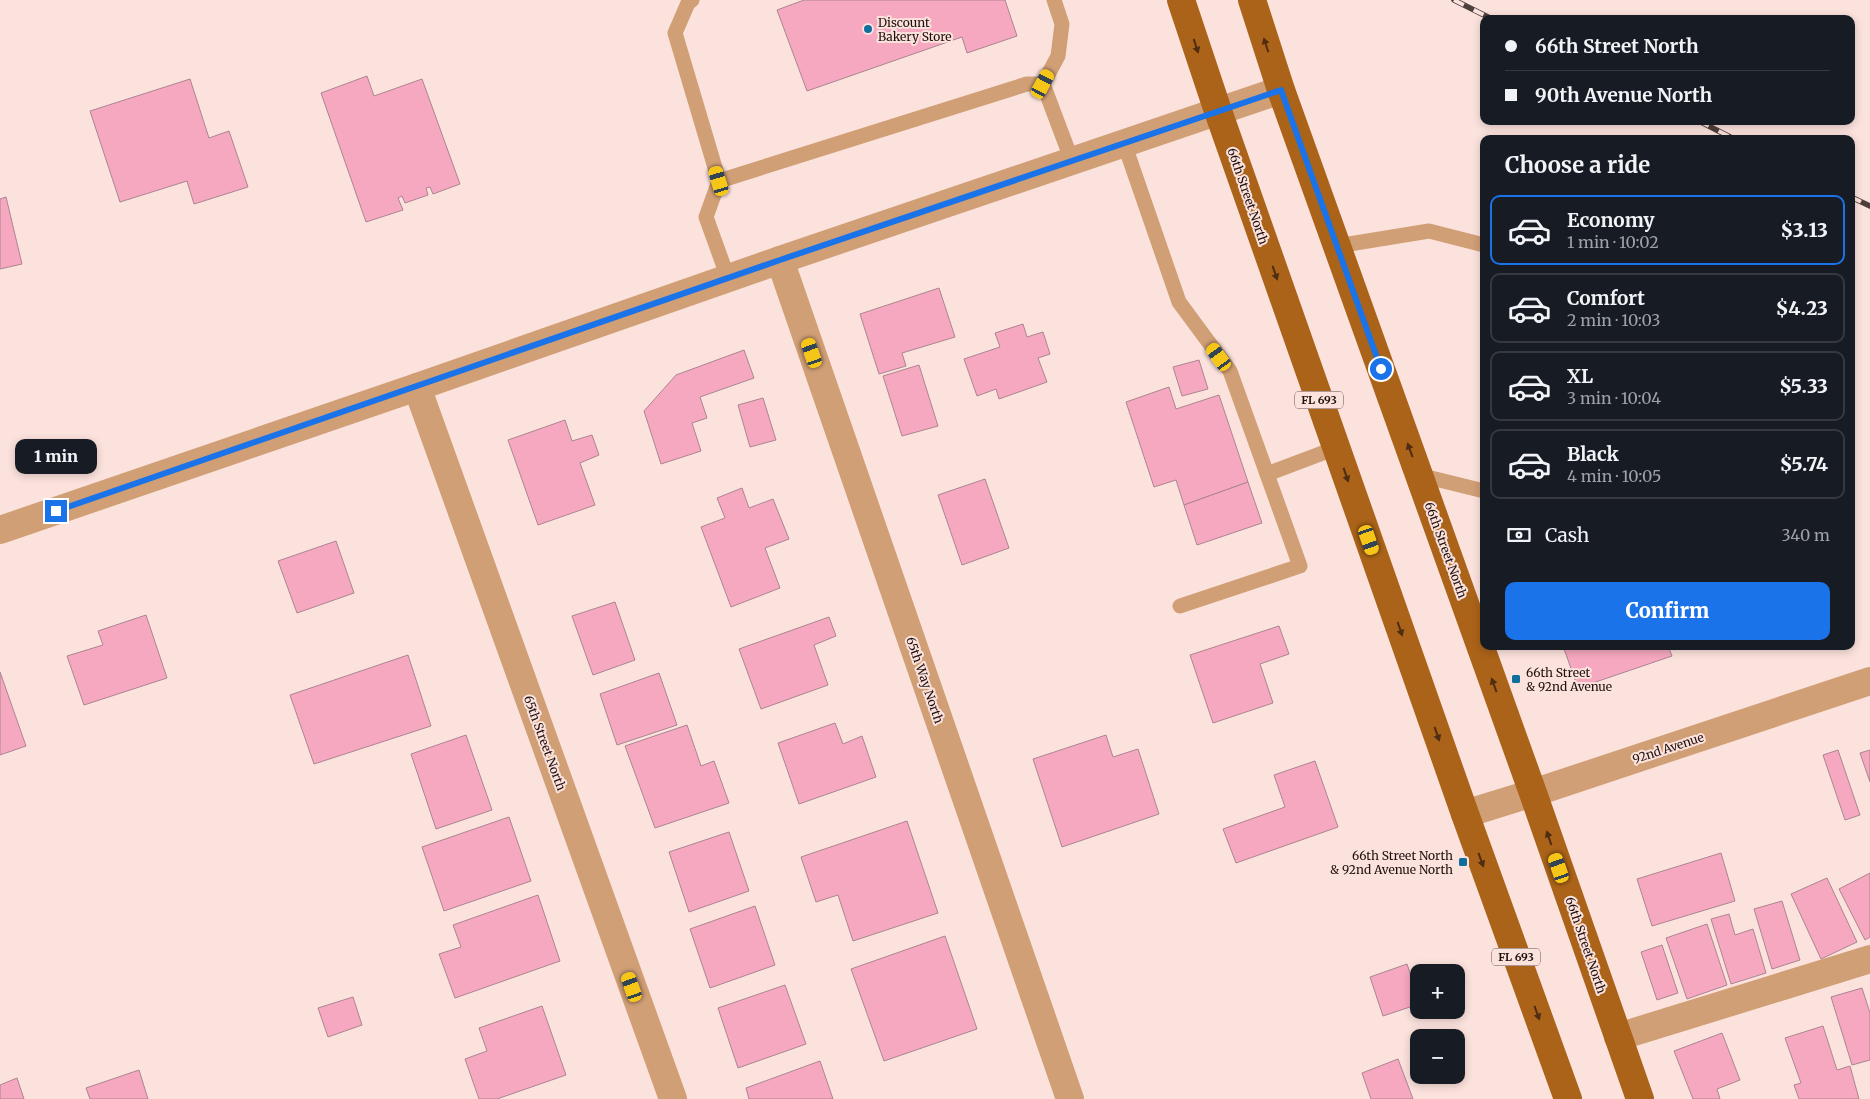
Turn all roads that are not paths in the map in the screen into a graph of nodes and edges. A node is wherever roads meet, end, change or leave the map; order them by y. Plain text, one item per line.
1 (692, 0) edge
2 (1054, 0) edge
3 (1181, 0) edge
4 (1252, 0) edge
5 (1043, 84) junction
6 (1281, 90) junction
7 (1218, 111) junction
8 (1124, 143) junction
9 (1072, 161) junction
10 (719, 181) junction
11 (1480, 244) edge
12 (1337, 246) junction
13 (780, 260) junction
14 (728, 278) junction
15 (417, 387) junction
16 (1336, 448) junction
17 (1266, 474) junction
18 (1419, 475) junction
19 (1480, 490) edge
20 (0, 530) edge
21 (1180, 606) dead end
22 (1480, 645) edge
23 (1482, 650) edge
24 (1870, 681) edge
25 (1533, 793) junction
26 (1465, 814) junction
27 (1870, 959) edge
28 (1618, 1037) junction
29 (673, 1099) edge
30 (1070, 1099) edge
31 (1568, 1099) edge
32 (1640, 1099) edge

1 - 10 lane
2 - 5 lane
3 -> 7 main road, 66th Street North / FL 693
6 -> 4 main road, 66th Street North
5 - 9 lane
5 - 10 lane
6 - 7 street
6 - 12 main road, 66th Street North
7 - 8 street
7 -> 16 main road, 66th Street North / FL 693
8 - 9 street
8 - 17 lane
9 - 13 street
10 - 14 lane
11 - 12 lane
18 -> 12 main road, 66th Street North
13 - 14 street
13 - 30 street, 65th Way North
14 - 15 street
15 - 20 street
15 - 29 street, 65th Street North
16 - 17 lane
16 -> 26 main road, 66th Street North / FL 693
17 - 21 lane
18 - 19 lane
22 -> 18 main road, 66th Street North
25 -> 23 main road, 66th Street North
24 - 25 street, 92nd Avenue
25 - 26 street, 92nd Avenue
28 -> 25 main road, 66th Street North
26 -> 31 main road, 66th Street North / FL 693
27 - 28 street
28 - 32 main road, 66th Street North

